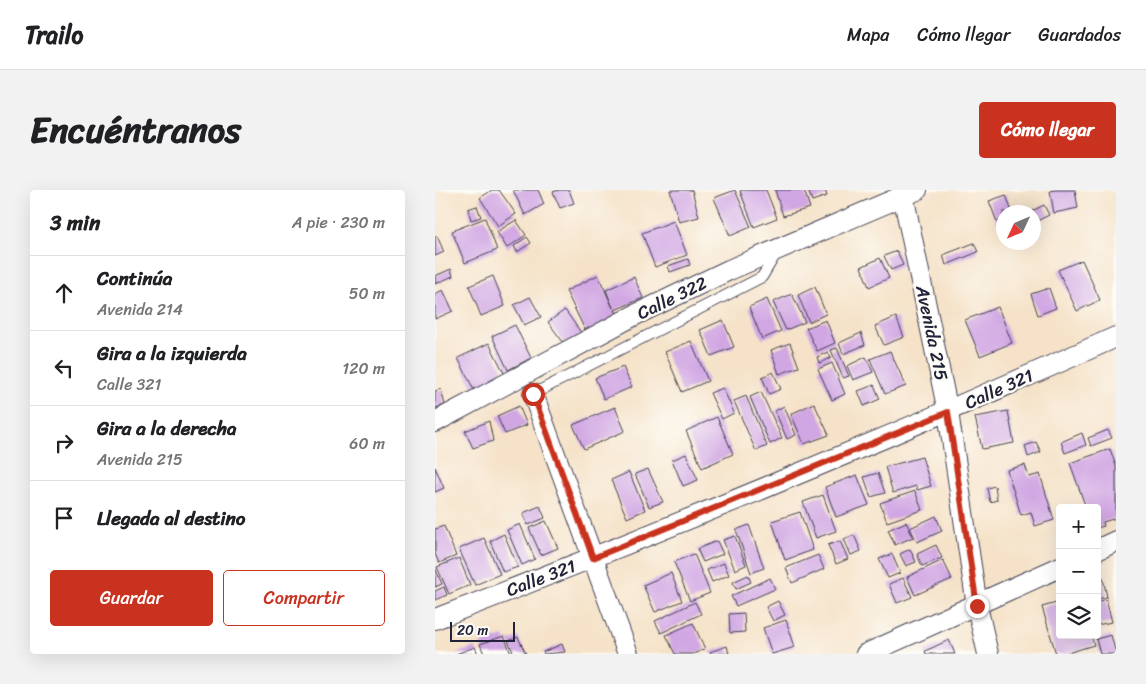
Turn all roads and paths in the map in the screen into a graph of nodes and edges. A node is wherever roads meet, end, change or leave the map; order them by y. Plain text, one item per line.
1 (907, 192) edge
2 (780, 248) junction
3 (1116, 337) edge
4 (533, 394) joint
5 (948, 412) junction
6 (435, 422) edge
7 (1116, 541) edge
8 (1099, 549) edge
9 (593, 558) junction
10 (1056, 569) edge
11 (977, 606) junction
12 (435, 619) edge
13 (628, 654) edge
14 (866, 654) edge
15 (988, 654) edge

1 - 2 street, Calle 322
1 - 5 street, Avenida 215
2 - 4 lane
2 - 6 street, Calle 322
3 - 5 street, Calle 321
4 - 9 street
5 - 9 street, Calle 321
5 - 11 street, Avenida 215
7 - 8 street
9 - 12 street, Calle 321
9 - 13 street
10 - 11 street
11 - 14 street
11 - 15 street, Avenida 215

